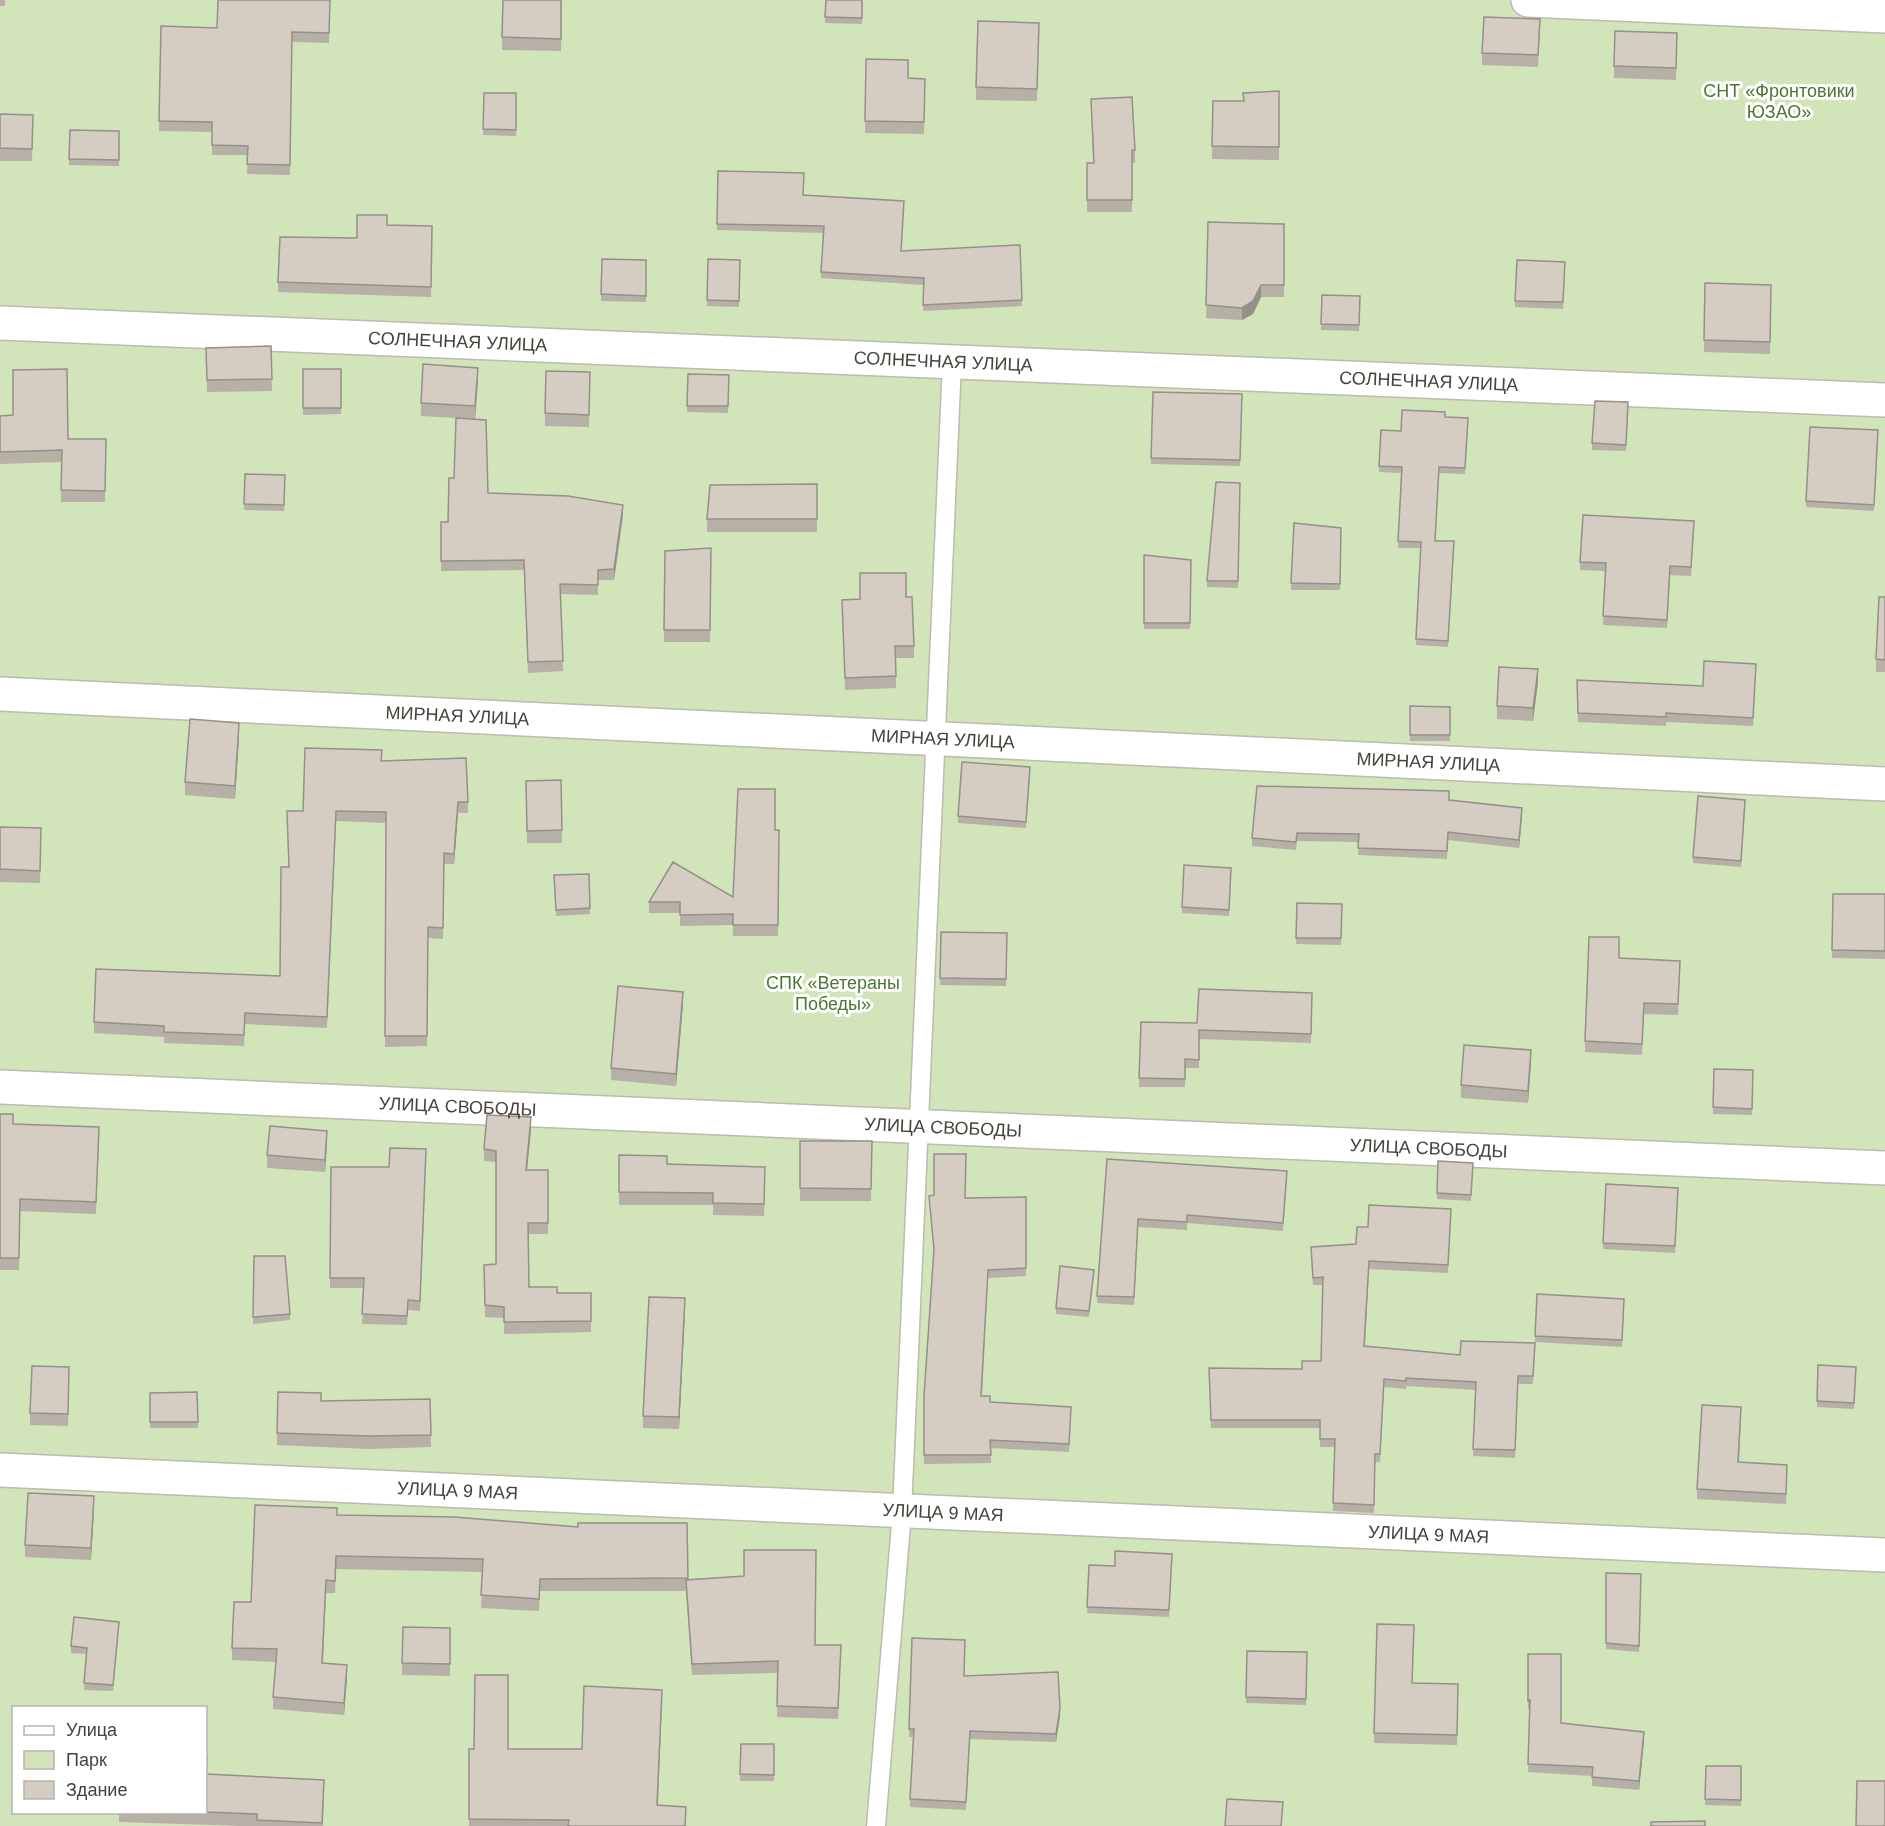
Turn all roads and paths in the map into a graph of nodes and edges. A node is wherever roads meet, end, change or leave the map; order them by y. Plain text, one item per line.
1 (1528, 0) edge
2 (1885, 16) edge
3 (0, 323) edge
4 (952, 362) junction
5 (1885, 400) edge
6 (0, 694) edge
7 (935, 740) junction
8 (1885, 784) edge
9 (0, 1087) edge
10 (919, 1126) junction
11 (1885, 1167) edge
12 (0, 1470) edge
13 (902, 1512) junction
14 (1885, 1555) edge
15 (876, 1826) edge

1 - 2 street
3 - 4 street, СОЛНЕЧНАЯ УЛИЦА
4 - 5 street, СОЛНЕЧНАЯ УЛИЦА
4 - 7 lane
6 - 7 street, МИРНАЯ УЛИЦА
7 - 8 street, МИРНАЯ УЛИЦА
7 - 10 lane
9 - 10 street, УЛИЦА СВОБОДЫ
10 - 11 street, УЛИЦА СВОБОДЫ
10 - 13 lane
12 - 13 street, УЛИЦА 9 МАЯ
13 - 14 street, УЛИЦА 9 МАЯ
13 - 15 lane

